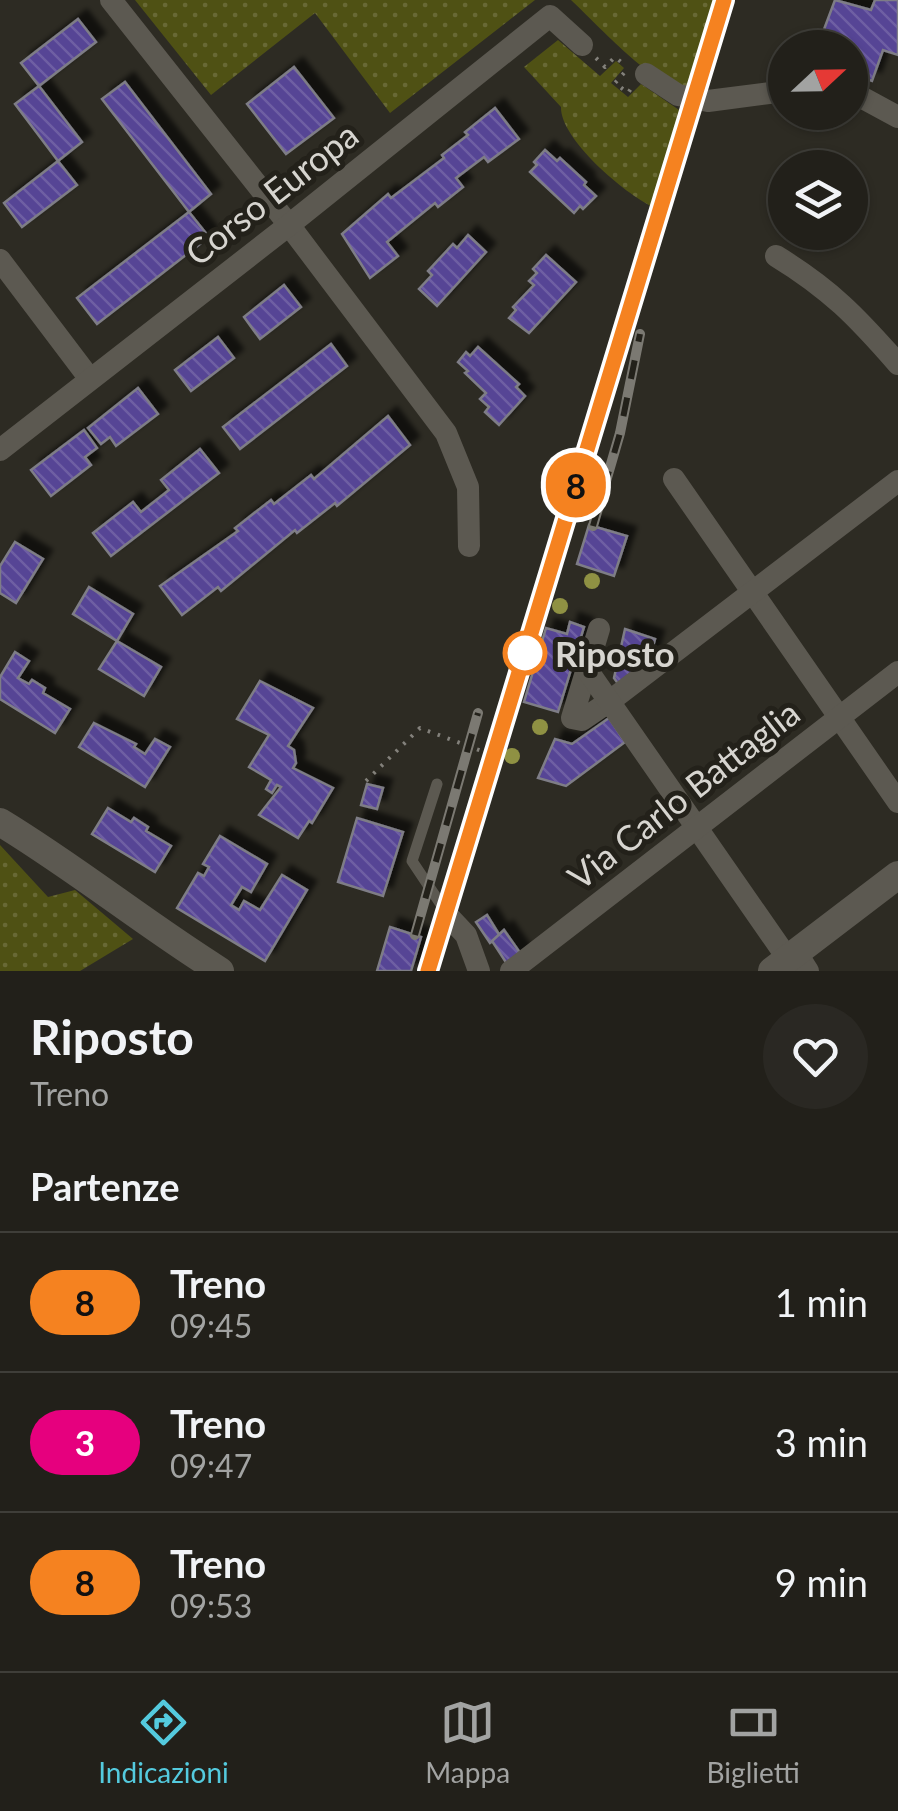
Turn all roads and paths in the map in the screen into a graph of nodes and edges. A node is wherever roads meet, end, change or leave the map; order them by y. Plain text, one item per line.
1 (111, 0) edge
2 (582, 44) dead end
3 (610, 62) dead end
4 (638, 82) joint
5 (768, 94) edge
6 (868, 101) edge
7 (898, 118) edge
8 (289, 226) junction
9 (776, 256) dead end
10 (0, 260) edge
11 (898, 364) edge
12 (90, 379) junction
13 (0, 450) edge
14 (674, 480) dead end
15 (898, 481) edge
16 (470, 546) dead end
17 (752, 592) junction
18 (533, 613) dead end
19 (540, 616) dead end
20 (599, 629) dead end
21 (588, 671) junction
22 (898, 672) edge
23 (511, 685) dead end
24 (518, 688) dead end
25 (610, 701) junction
26 (838, 716) junction
27 (487, 753) dead end
28 (366, 781) dead end
29 (437, 784) dead end
30 (898, 802) edge
31 (0, 822) edge
32 (698, 828) junction
33 (898, 874) edge
34 (450, 918) joint
35 (171, 940) junction
36 (791, 963) edge
37 (207, 971) edge
38 (220, 971) edge
39 (479, 971) edge
40 (510, 971) edge

1 - 8 street
2 - 8 street, Corso Europa
3 - 4 path
4 - 5 street
6 - 7 street
8 - 12 street, Corso Europa
8 - 16 street
9 - 11 street
10 - 12 street
12 - 13 street, Corso Europa
14 - 17 street
15 - 17 street
17 - 25 street
17 - 26 street
18 - 19 path
20 - 21 street
21 - 25 street
21 - 25 street
22 - 26 street, Via Carlo Battaglia
23 - 24 path
25 - 32 street
26 - 30 street
26 - 32 street, Via Carlo Battaglia
27 - 28 path
29 - 34 lane
31 - 35 street
32 - 36 street
32 - 40 street, Via Carlo Battaglia
33 - 36 street
34 - 39 street
35 - 37 street
35 - 38 street

